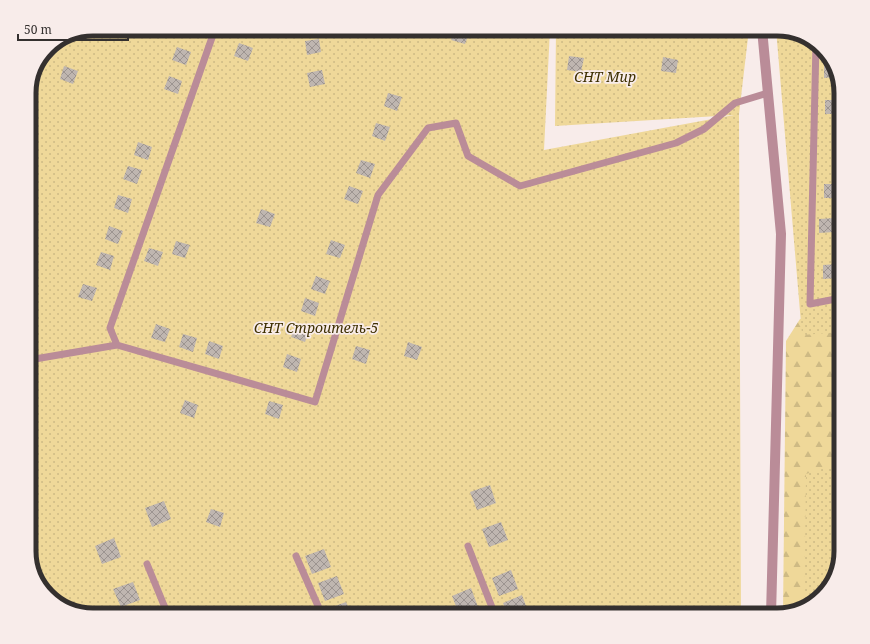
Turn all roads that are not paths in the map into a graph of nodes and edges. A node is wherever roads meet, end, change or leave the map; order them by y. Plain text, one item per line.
1 (214, 36) edge
2 (763, 36) edge
3 (816, 51) edge
4 (768, 93) junction
5 (834, 299) edge
6 (117, 345) junction
7 (36, 359) edge
8 (468, 546) dead end
9 (296, 556) dead end
10 (147, 564) dead end
11 (165, 608) edge
12 (319, 608) edge
13 (491, 608) edge
14 (771, 608) edge

1 - 6 lane
2 - 4 street
3 - 5 lane
4 - 6 lane
4 - 14 street
6 - 7 lane
8 - 13 lane
9 - 12 lane
10 - 11 lane

